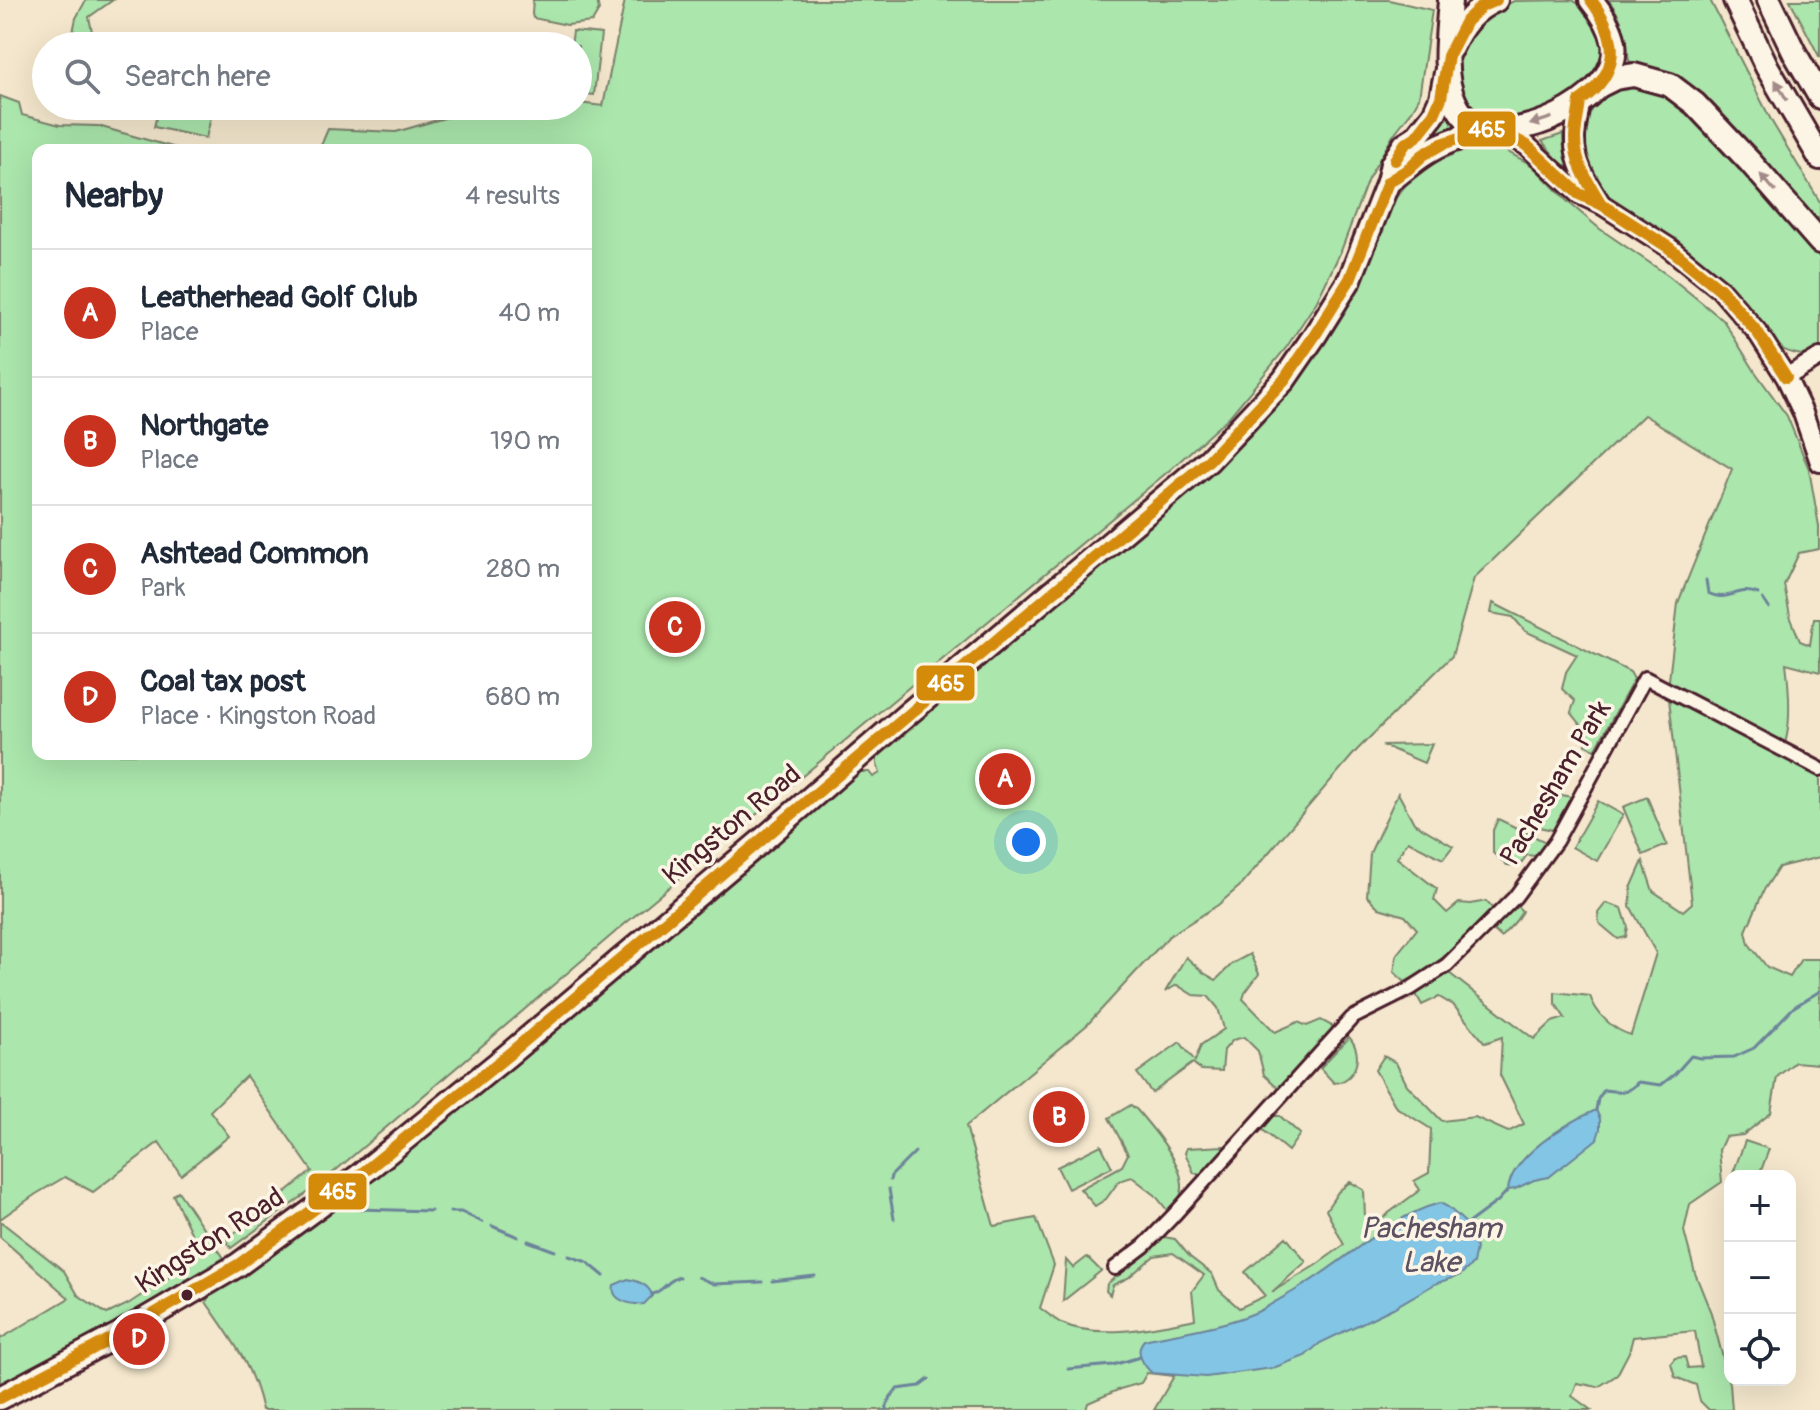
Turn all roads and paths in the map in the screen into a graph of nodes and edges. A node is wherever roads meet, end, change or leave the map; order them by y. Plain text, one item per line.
1 (1443, 0) edge
2 (1450, 0) edge
3 (1496, 0) edge
4 (1591, 0) edge
5 (1735, 0) edge
6 (1769, 0) edge
7 (1447, 65) junction
8 (1599, 86) junction
9 (1820, 97) edge
10 (1580, 101) junction
11 (1493, 130) junction
12 (1405, 144) junction
13 (1820, 158) edge
14 (1388, 182) junction
15 (1601, 204) junction
16 (1820, 242) edge
17 (1820, 357) edge
18 (1786, 377) junction
19 (1820, 462) edge
20 (1820, 769) edge
21 (1115, 1268) dead end
22 (0, 1398) edge

1 - 12 highway
2 - 7 highway
3 - 7 highway
4 - 8 highway
13 -> 5 highway
6 - 9 highway
7 - 11 highway
7 - 12 highway, Kingston Road
8 - 10 highway
16 -> 8 highway
10 -> 11 highway
10 - 15 main road
11 - 14 highway
11 - 15 main road
12 - 14 highway, Kingston Road
14 - 22 highway, Kingston Road
15 - 18 main road
17 - 18 main road
18 - 19 main road
20 - 21 street, Pachesham Park

